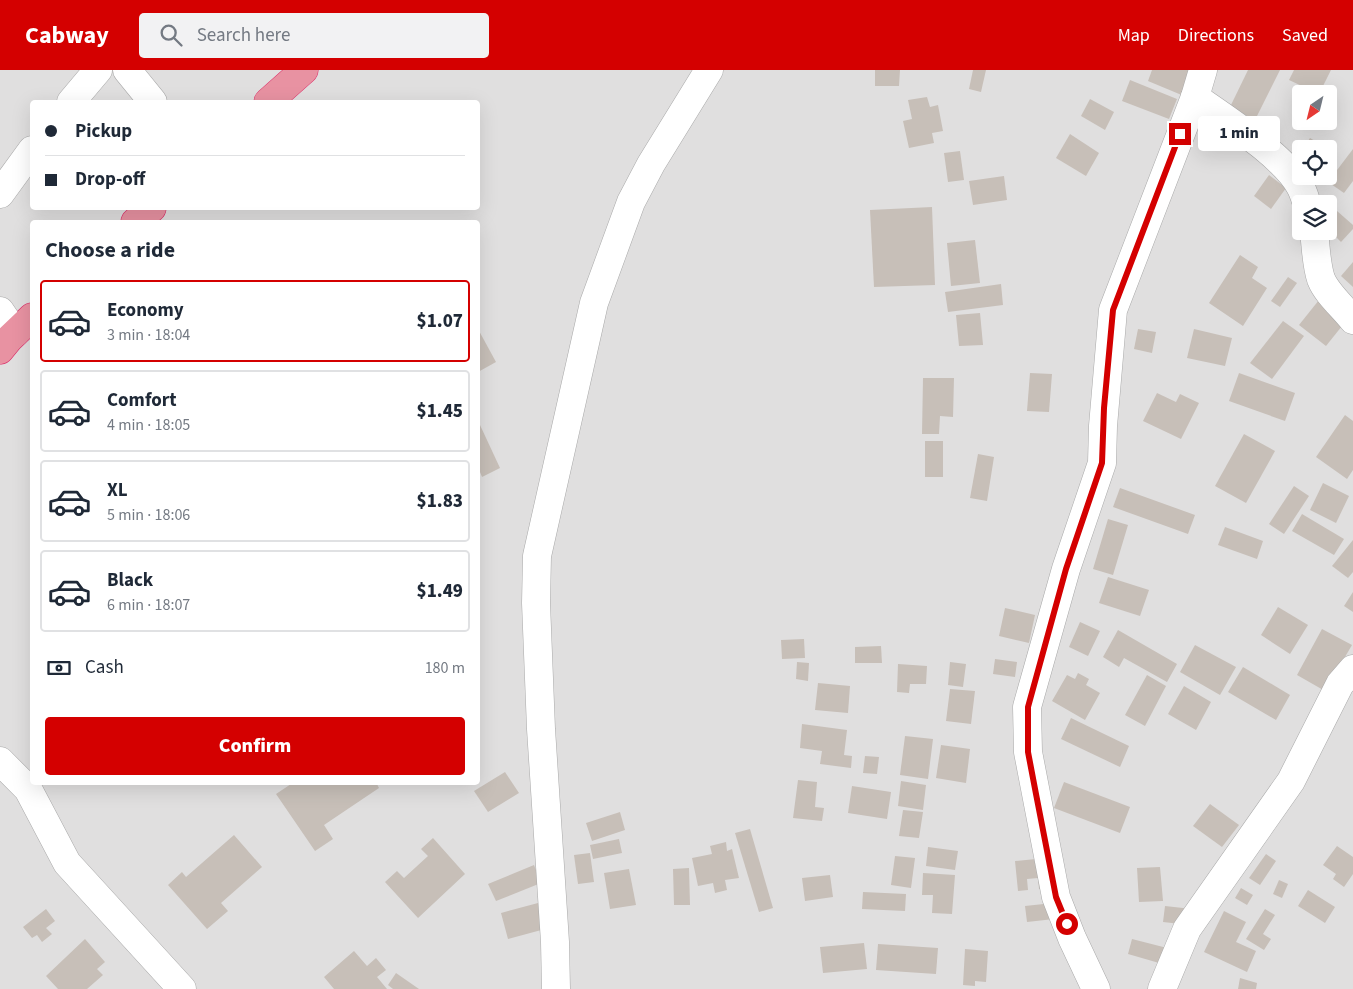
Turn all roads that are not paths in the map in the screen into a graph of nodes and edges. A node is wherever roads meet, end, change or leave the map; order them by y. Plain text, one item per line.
1 (98, 70) edge
2 (127, 70) edge
3 (304, 70) edge
4 (709, 70) edge
5 (1203, 70) edge
6 (1194, 97) junction
7 (73, 100) edge
8 (151, 100) edge
9 (270, 100) edge
10 (30, 153) edge
11 (0, 194) edge
12 (1304, 195) edge
13 (150, 210) edge
14 (138, 220) edge
15 (1315, 240) edge
16 (0, 311) edge
17 (1353, 320) edge
18 (16, 333) edge
19 (1353, 669) edge
20 (0, 762) edge
21 (182, 989) edge
22 (556, 989) edge
23 (1096, 989) edge
24 (1162, 989) edge

1 - 7 street
2 - 8 street
3 - 9 highway
4 - 22 street
5 - 6 street
6 - 12 street
6 - 23 street
10 - 11 street
13 - 14 highway
15 - 17 street
16 - 18 street
19 - 24 street
20 - 21 street

